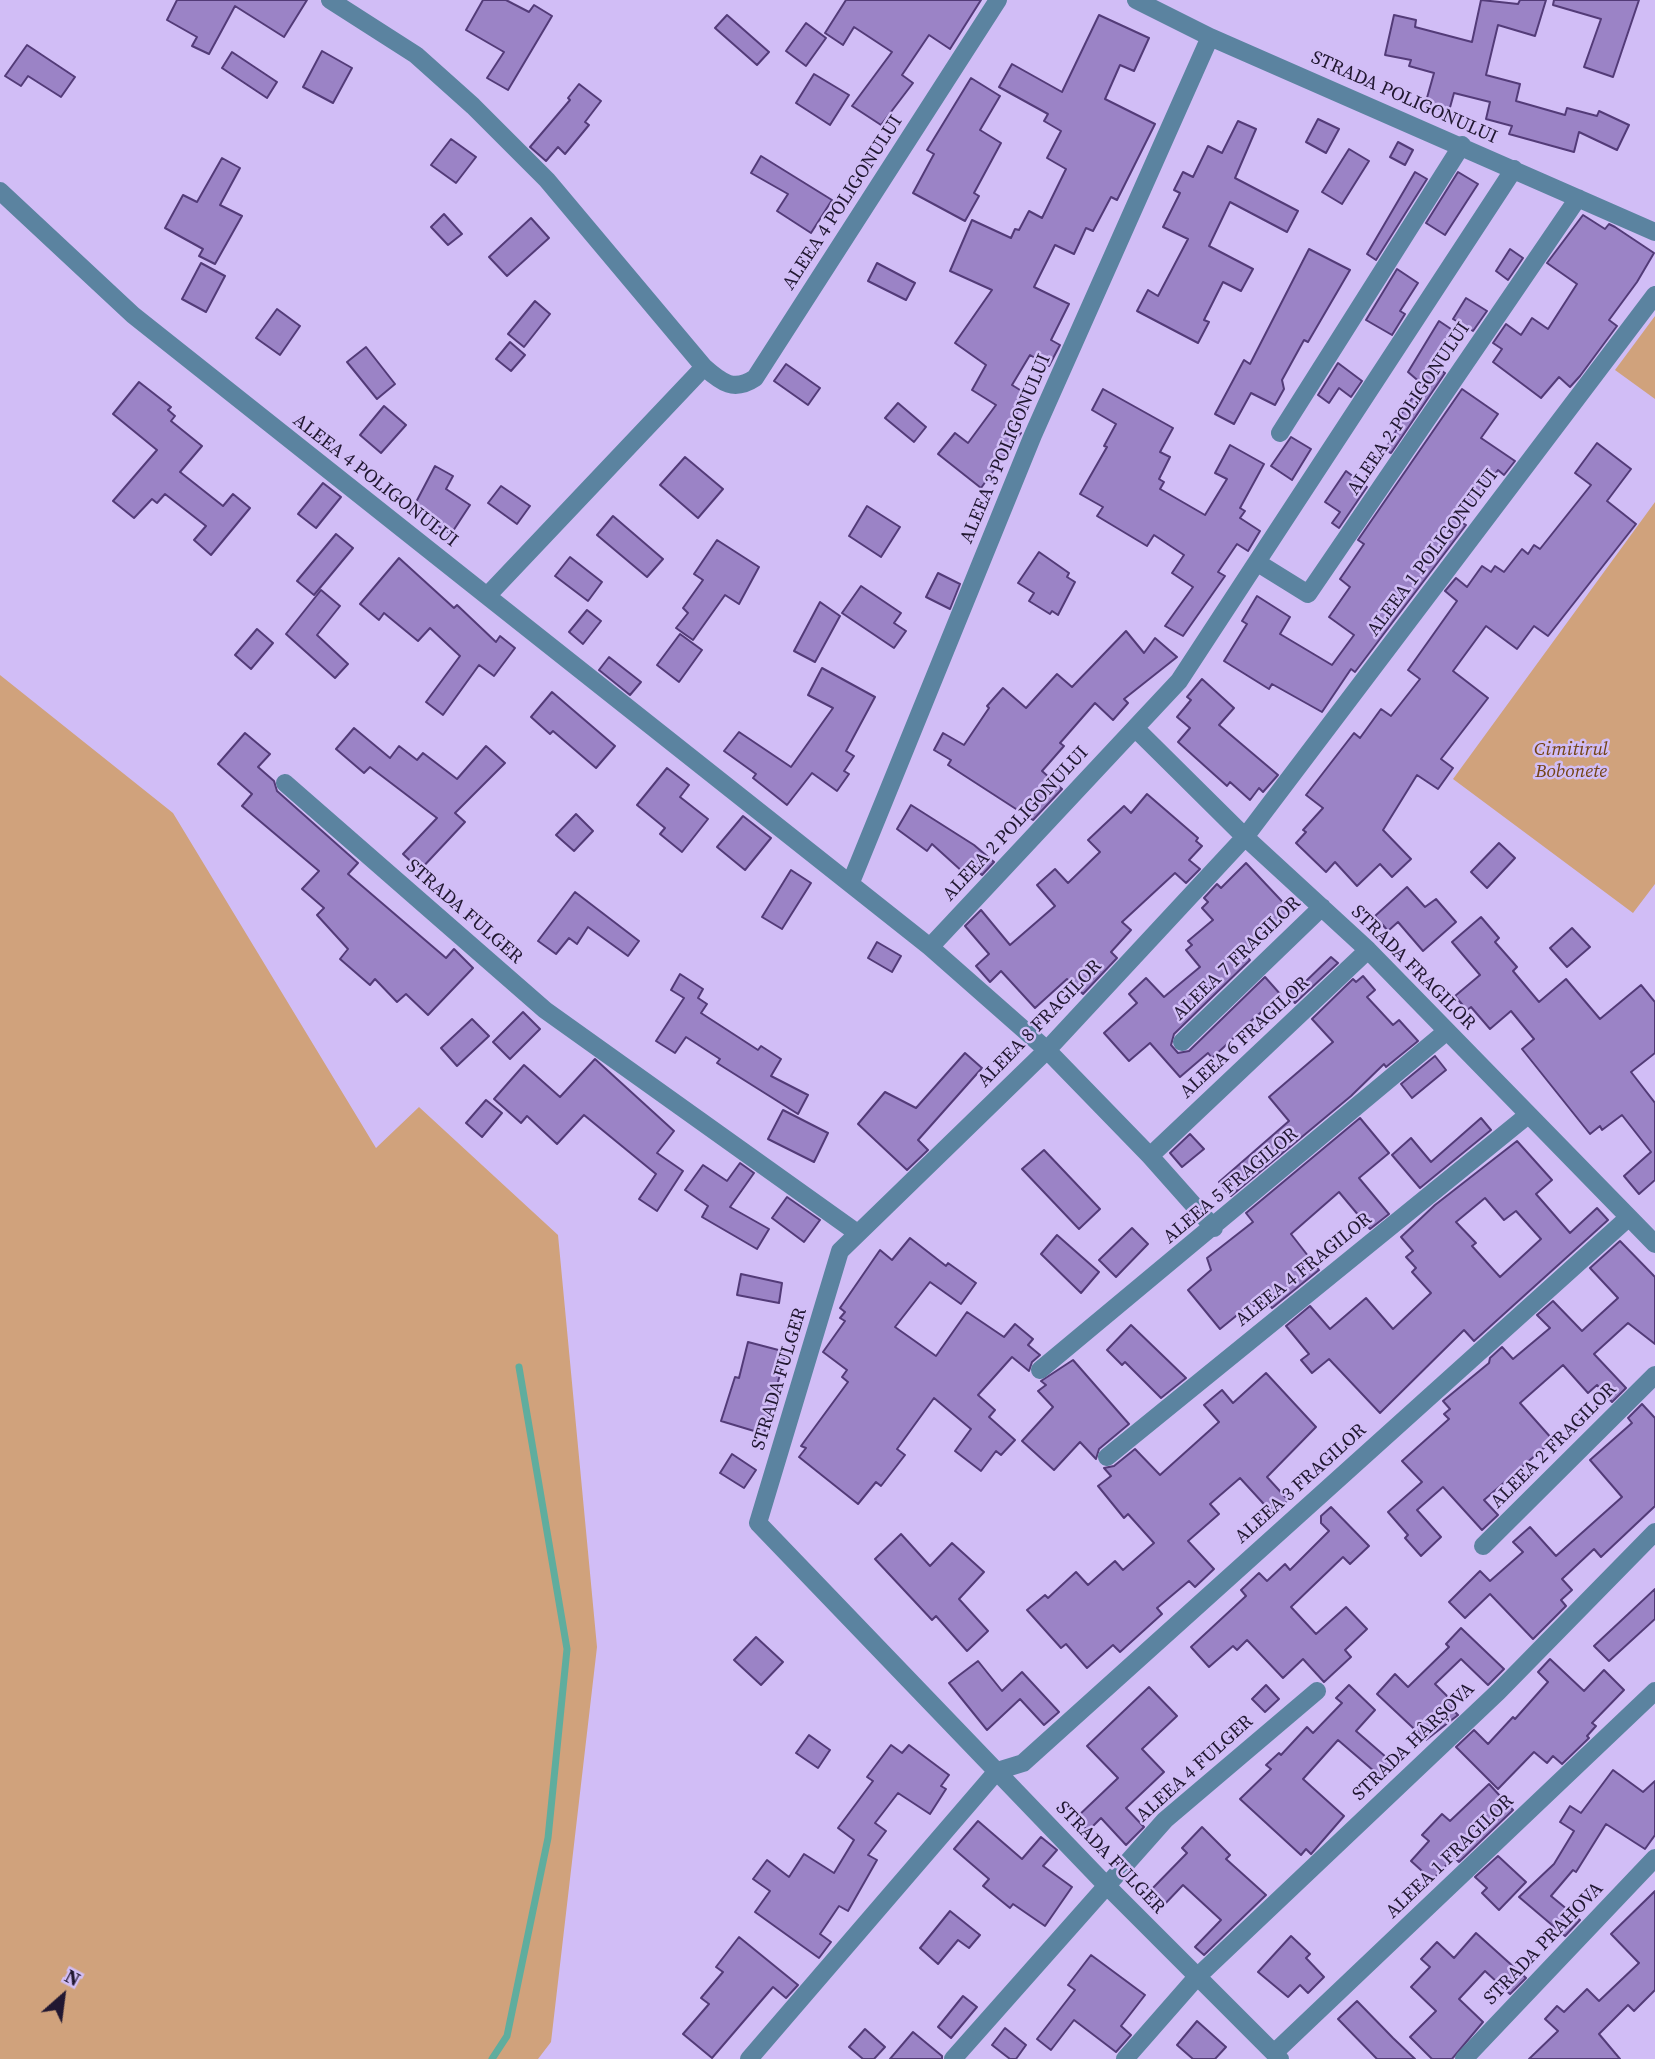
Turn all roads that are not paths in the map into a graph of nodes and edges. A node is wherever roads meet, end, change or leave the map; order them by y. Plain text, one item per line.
1 (330, 0) edge
2 (998, 0) edge
3 (1136, 0) edge
4 (1210, 37) junction
5 (1462, 145) junction
6 (1514, 169) junction
7 (0, 191) edge
8 (1578, 198) junction
9 (1655, 232) edge
10 (1655, 295) edge
11 (704, 367) junction
12 (1280, 433) dead end
13 (1258, 563) junction
14 (487, 596) junction
15 (1135, 728) junction
16 (285, 783) dead end
17 (1245, 837) junction
18 (851, 882) junction
19 (1322, 907) junction
20 (930, 947) junction
21 (1368, 950) junction
22 (1447, 1031) junction
23 (1182, 1042) dead end
24 (1047, 1050) junction
25 (1528, 1115) junction
26 (1150, 1156) junction
27 (1628, 1218) junction
28 (1214, 1228) junction
29 (856, 1232) junction
30 (1655, 1244) edge
31 (1040, 1370) dead end
32 (1655, 1375) edge
33 (1107, 1457) dead end
34 (1655, 1532) edge
35 (1483, 1546) dead end
36 (1655, 1690) edge
37 (1317, 1691) dead end
38 (997, 1771) junction
39 (1655, 1858) edge
40 (1105, 1884) junction
41 (1196, 1978) junction
42 (1277, 2056) edge
43 (749, 2059) edge
44 (953, 2059) edge
45 (1125, 2059) edge
46 (1464, 2059) edge

1 - 11 street, ALEEA 4 POLIGONULUI
2 - 11 street, ALEEA 4 POLIGONULUI
3 - 4 street, STRADA POLIGONULUI
4 - 5 street, STRADA POLIGONULUI
4 - 18 street, ALEEA 3 POLIGONULUI
5 - 6 street, STRADA POLIGONULUI
5 - 12 street
6 - 8 street, STRADA POLIGONULUI
6 - 13 street, ALEEA 2 POLIGONULUI
7 - 14 street, ALEEA 4 POLIGONULUI
8 - 9 street, STRADA POLIGONULUI
8 - 13 street, ALEEA 2 POLIGONULUI
10 - 17 street, ALEEA 1 POLIGONULUI
11 - 14 street
13 - 15 street, ALEEA 2 POLIGONULUI
14 - 18 street, ALEEA 4 POLIGONULUI
15 - 17 street, STRADA FRAGILOR
15 - 20 street, ALEEA 2 POLIGONULUI
16 - 29 street, STRADA FULGER
17 - 19 street, STRADA FRAGILOR
17 - 24 street, ALEEA 8 FRAGILOR
18 - 20 street, ALEEA 4 POLIGONULUI
19 - 21 street, STRADA FRAGILOR
19 - 23 street, ALEEA 7 FRAGILOR
20 - 24 street, ALEEA 4 POLIGONULUI
21 - 22 street, STRADA FRAGILOR
21 - 26 street, ALEEA 6 FRAGILOR
22 - 25 street, STRADA FRAGILOR
22 - 28 street, ALEEA 5 FRAGILOR
24 - 26 street, ALEEA 4 POLIGONULUI
24 - 29 street, ALEEA 8 FRAGILOR
25 - 27 street, STRADA FRAGILOR
25 - 33 street, ALEEA 4 FRAGILOR
26 - 28 street, ALEEA 4 POLIGONULUI
27 - 30 street, STRADA FRAGILOR
27 - 38 street, ALEEA 3 FRAGILOR
28 - 31 street, ALEEA 5 FRAGILOR
29 - 38 street, STRADA FULGER
32 - 35 street, ALEEA 2 FRAGILOR
34 - 41 street, STRADA HÂRȘOVA
36 - 42 street, ALEEA 1 FRAGILOR
37 - 40 street, ALEEA 4 FULGER
38 - 40 street, STRADA FULGER
38 - 43 street
39 - 46 street, STRADA PRAHOVA
40 - 41 street, STRADA FULGER
40 - 44 street, ALEEA 4 FULGER
41 - 42 street, STRADA FULGER
41 - 45 street, STRADA HÂRȘOVA

